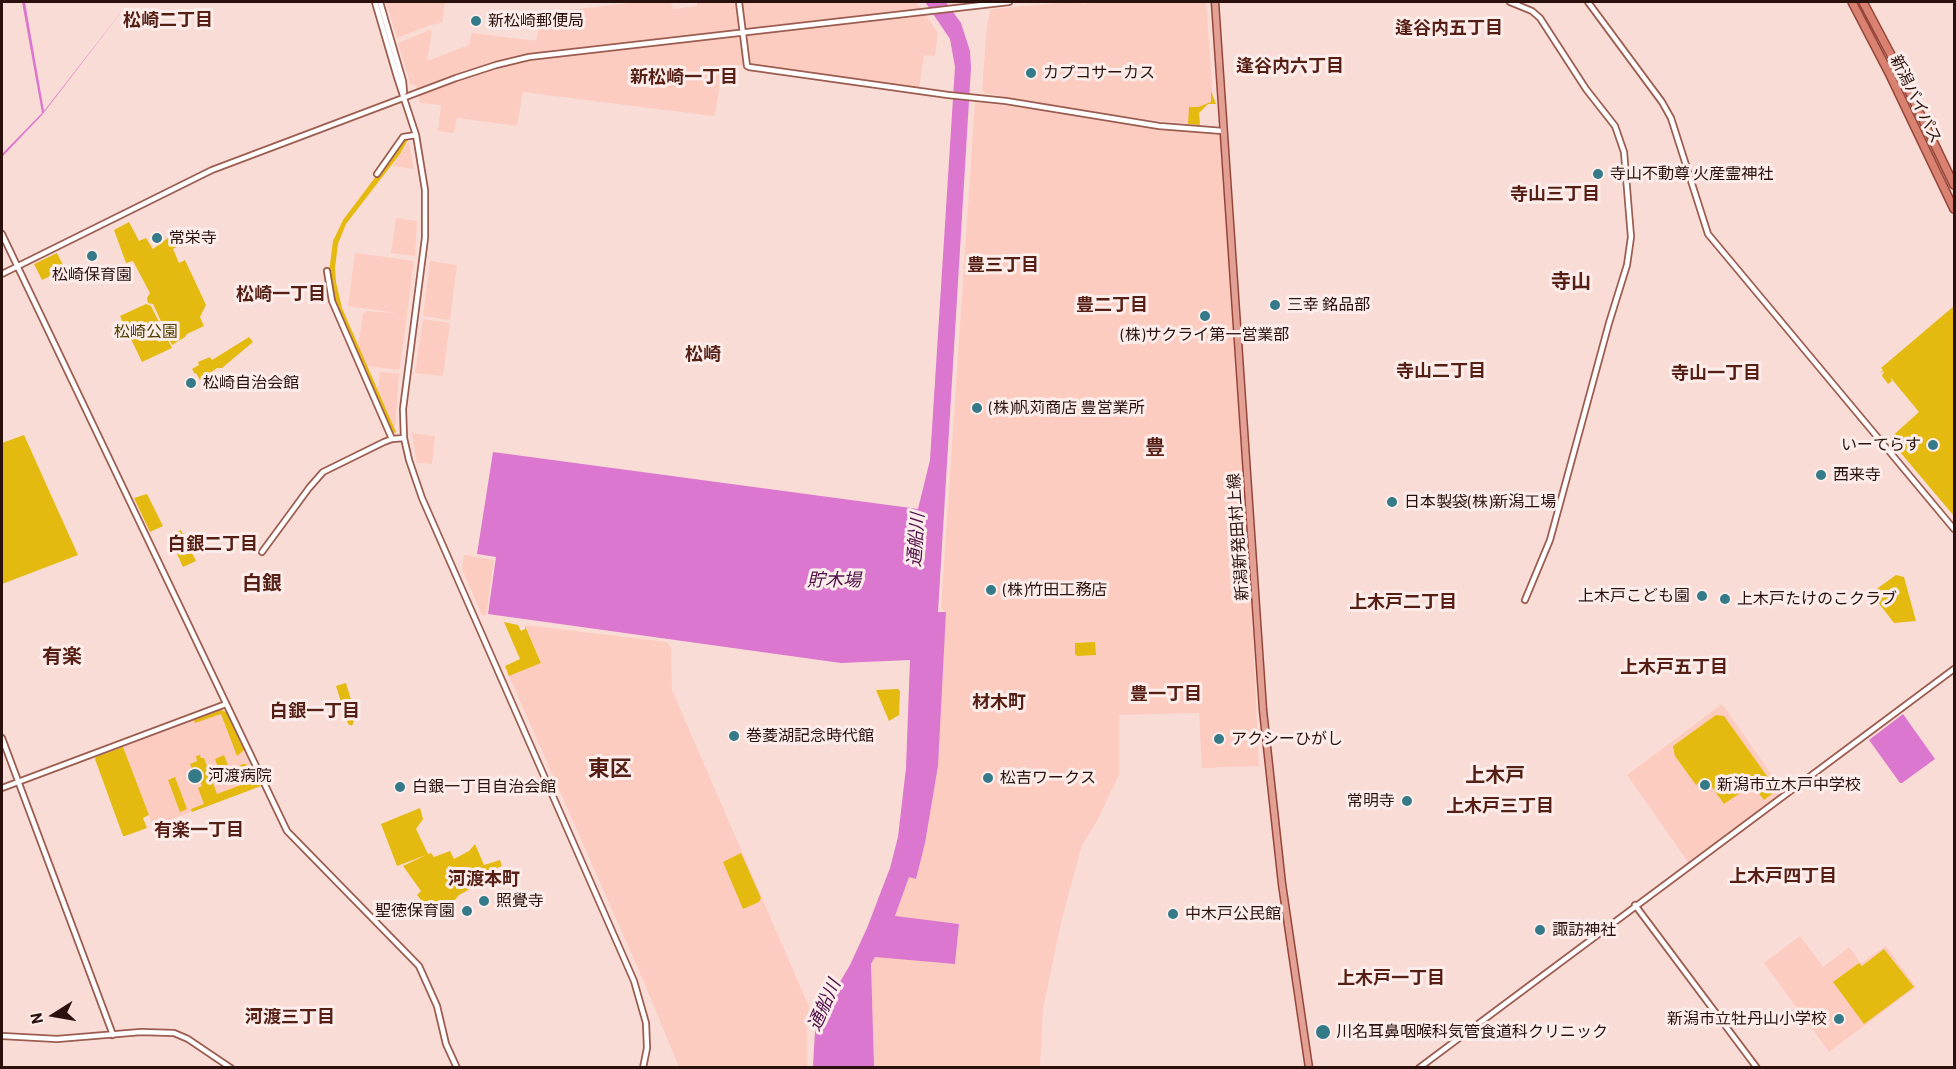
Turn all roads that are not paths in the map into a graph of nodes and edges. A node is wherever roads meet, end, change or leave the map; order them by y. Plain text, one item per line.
1 (375, 2) edge
2 (380, 2) edge
3 (739, 2) edge
4 (1009, 2) edge
5 (1215, 2) edge
6 (1510, 2) edge
7 (1588, 2) edge
8 (1852, 2) edge
9 (1863, 2) edge
10 (743, 32) junction
11 (405, 98) junction
12 (1223, 131) junction
13 (416, 135) junction
14 (376, 174) dead end
15 (1954, 185) edge
16 (1954, 209) edge
17 (2, 234) edge
18 (17, 267) junction
19 (327, 271) dead end
20 (2, 274) edge
21 (404, 438) junction
22 (392, 439) junction
23 (1954, 529) edge
24 (262, 552) dead end
25 (1525, 600) dead end
26 (1954, 669) edge
27 (226, 704) junction
28 (2, 738) edge
29 (18, 782) junction
30 (2, 788) edge
31 (1635, 905) junction
32 (113, 1035) junction
33 (2, 1036) edge
34 (231, 1068) edge
35 (458, 1068) edge
36 (643, 1068) edge
37 (1310, 1068) edge
38 (1419, 1068) edge
39 (1756, 1068) edge

1 - 11 street
2 - 11 street
3 - 10 street
4 - 10 street
5 - 12 main road, 新潟新発田村上線
6 - 25 street
7 - 23 street
8 - 16 highway, 新潟バイパス
9 - 15 highway, 新潟バイパス
10 - 11 street
10 - 12 street
11 - 13 street
11 - 18 street
12 - 37 main road, 新潟新発田村上線
13 - 14 street
13 - 21 street
17 - 18 street
18 - 20 street
18 - 27 street
19 - 22 street
21 - 22 street
21 - 36 street
22 - 24 street
26 - 31 street
27 - 29 street
27 - 35 street
28 - 29 street
29 - 30 street
29 - 32 street
31 - 38 street
31 - 39 street
32 - 33 street
32 - 34 street

